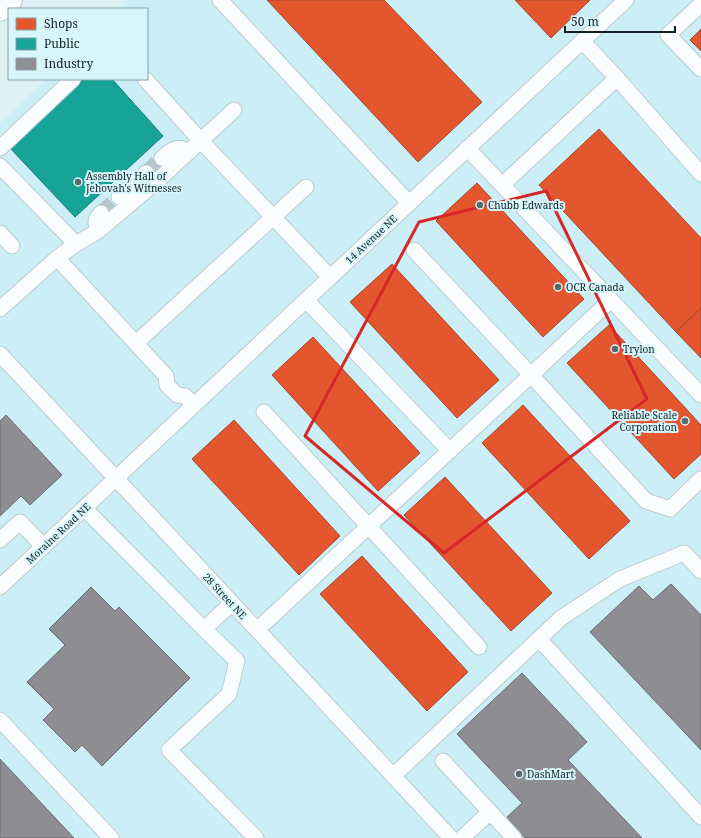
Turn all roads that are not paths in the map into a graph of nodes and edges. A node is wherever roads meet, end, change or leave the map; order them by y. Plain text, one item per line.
1 (11, 0) edge
2 (220, 0) edge
3 (626, 0) edge
4 (701, 4) edge
5 (0, 10) edge
6 (582, 41) junction
7 (701, 69) edge
8 (617, 78) junction
9 (72, 80) edge
10 (146, 80) edge
11 (234, 110) dead end
12 (201, 141) junction
13 (0, 148) edge
14 (467, 148) junction
15 (189, 152) junction
16 (162, 158) tunnel mouth
17 (0, 166) edge
18 (146, 173) tunnel mouth
19 (701, 174) edge
20 (502, 185) junction
21 (306, 187) dead end
22 (118, 197) tunnel mouth
23 (409, 203) junction
24 (101, 212) tunnel mouth
25 (273, 217) junction
26 (98, 231) junction
27 (0, 233) edge
28 (76, 244) junction
29 (12, 246) dead end
30 (414, 250) dead end
31 (57, 258) junction
32 (330, 277) junction
33 (306, 300) junction
34 (611, 300) junction
35 (0, 309) edge
36 (136, 343) junction
37 (0, 354) edge
38 (531, 376) junction
39 (701, 395) edge
40 (190, 400) junction
41 (264, 412) dead end
42 (450, 451) junction
43 (116, 479) junction
44 (701, 479) edge
45 (84, 508) junction
46 (369, 526) junction
47 (0, 540) edge
48 (44, 546) junction
49 (701, 571) edge
50 (0, 586) edge
51 (232, 603) junction
52 (204, 628) junction
53 (257, 630) junction
54 (538, 639) junction
55 (479, 647) dead end
56 (0, 720) edge
57 (443, 761) dead end
58 (393, 776) junction
59 (490, 812) junction
60 (701, 817) edge
61 (111, 838) edge
62 (256, 838) edge
63 (451, 838) edge
64 (462, 838) edge
65 (514, 838) edge

1 - 5 highway
2 - 23 street
3 - 6 street, 14 Avenue NE
4 - 7 street
6 - 8 street
6 - 14 street, 14 Avenue NE
8 - 19 street
8 - 20 street
9 - 13 street
10 - 12 street
11 - 12 street
12 - 15 street
12 - 25 street
14 - 20 street
14 - 23 street, 14 Avenue NE
15 - 16 street
15 - 26 street
17 - 28 street
18 - 22 street
20 - 34 street
21 - 25 street
23 - 32 street, 14 Avenue NE
24 - 26 street
25 - 32 street
25 - 36 street
26 - 28 street
27 - 29 street
28 - 31 street
30 - 38 street
31 - 35 street
31 - 36 street
32 - 33 street, 14 Avenue NE
33 - 40 street, 14 Avenue NE
33 - 42 street
34 - 38 street
34 - 39 street
36 - 40 street
37 - 43 street, 28 Street NE
38 - 42 street
38 - 44 street
40 - 43 street, 14 Avenue NE
41 - 46 street
42 - 46 street
43 - 45 street, Moraine Road NE
43 - 51 street, 28 Street NE
45 - 48 street, Moraine Road NE
45 - 52 street
46 - 53 street
46 - 55 street
47 - 48 street
48 - 50 street, Moraine Road NE
49 - 54 street
51 - 52 street
51 - 53 street, 28 Street NE
52 - 62 street
53 - 58 street, 28 Street NE
54 - 58 street
54 - 60 street
56 - 61 street
57 - 59 street
58 - 63 street, 28 Street NE
59 - 64 street
59 - 65 street

